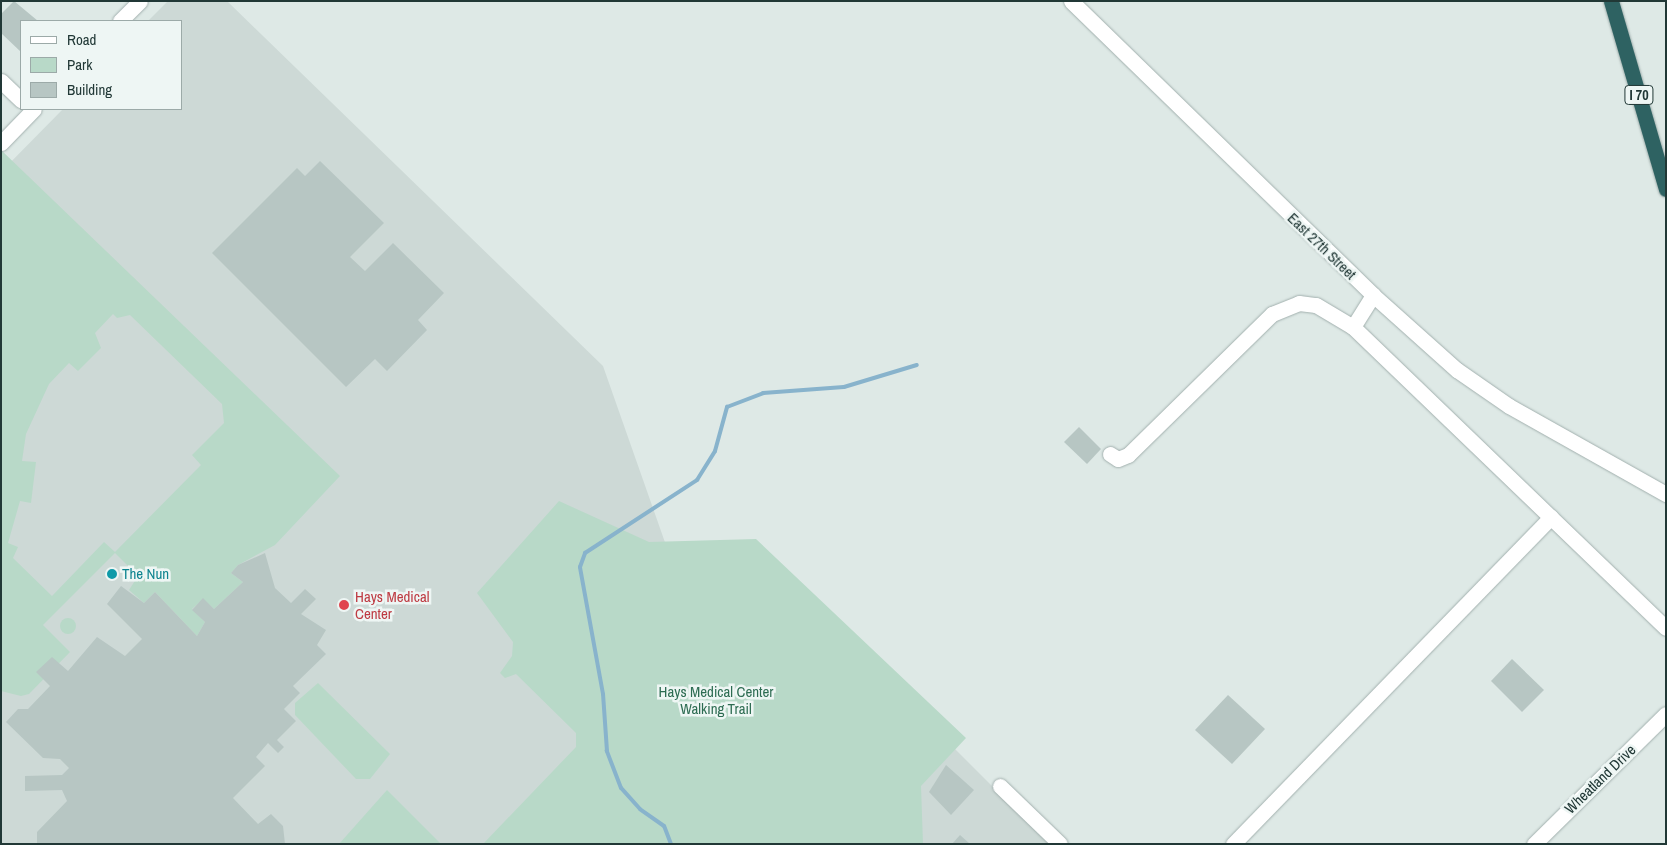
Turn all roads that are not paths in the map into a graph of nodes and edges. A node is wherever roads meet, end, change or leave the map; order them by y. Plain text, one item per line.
1 (140, 1) edge
2 (1071, 1) edge
3 (1611, 1) edge
4 (121, 20) edge
5 (1, 81) edge
6 (20, 99) edge
7 (31, 110) edge
8 (1, 143) edge
9 (1666, 189) edge
10 (1373, 295) junction
11 (1353, 327) junction
12 (1110, 454) dead end
13 (1666, 494) edge
14 (1551, 517) junction
15 (1666, 628) edge
16 (1666, 714) edge
17 (1000, 786) dead end
18 (1060, 844) edge
19 (1233, 844) edge
20 (1534, 844) edge

1 - 4 street
2 - 10 street, East 27th Street
3 - 9 highway, I 70
5 - 6 street
7 - 8 street
10 - 11 street
10 - 13 street, East 27th Street
11 - 12 street
11 - 14 street
14 - 15 street
14 - 19 street
16 - 20 street, Wheatland Drive
17 - 18 street

